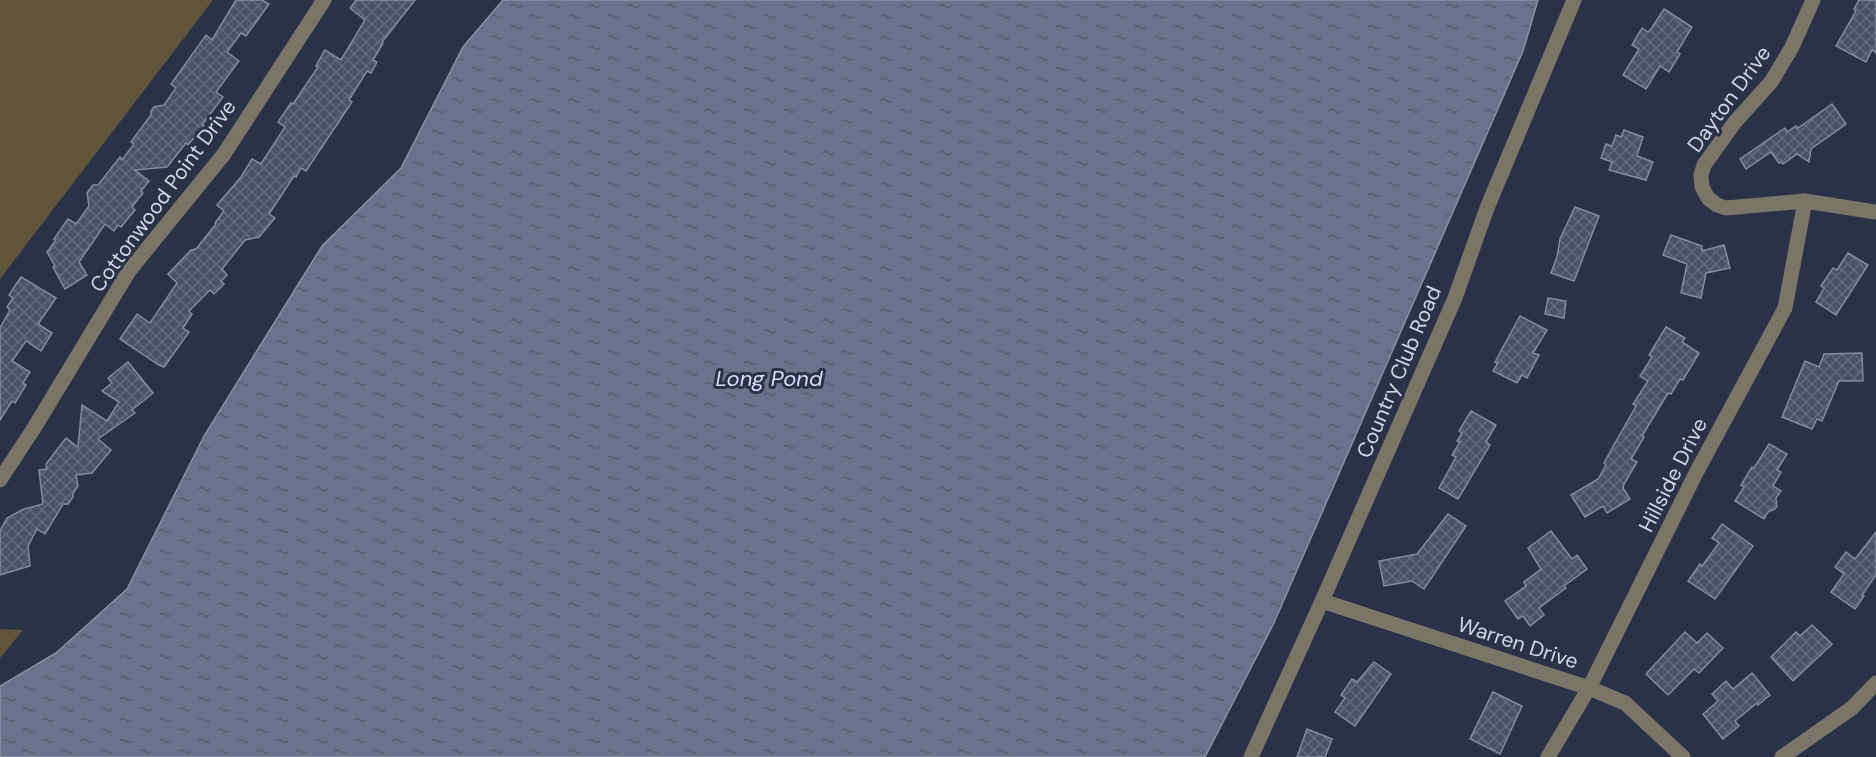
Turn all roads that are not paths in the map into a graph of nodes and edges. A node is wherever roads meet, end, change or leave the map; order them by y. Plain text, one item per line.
1 (324, 0) edge
2 (1574, 0) edge
3 (1813, 0) edge
4 (1805, 201) junction
5 (1876, 213) edge
6 (0, 480) edge
7 (1322, 601) junction
8 (1876, 683) edge
9 (1589, 688) junction
10 (1251, 757) edge
11 (1548, 757) edge
12 (1683, 757) edge
13 (1782, 757) edge

1 - 6 street, Cottonwood Point Drive
2 - 7 street, Country Club Road
3 - 4 street, Dayton Drive
4 - 5 street, Dayton Drive
4 - 9 street, Hillside Drive
7 - 9 street, Warren Drive
7 - 10 street, Country Club Road
8 - 13 street
9 - 11 street, Hillside Drive
9 - 12 street, Warren Drive

